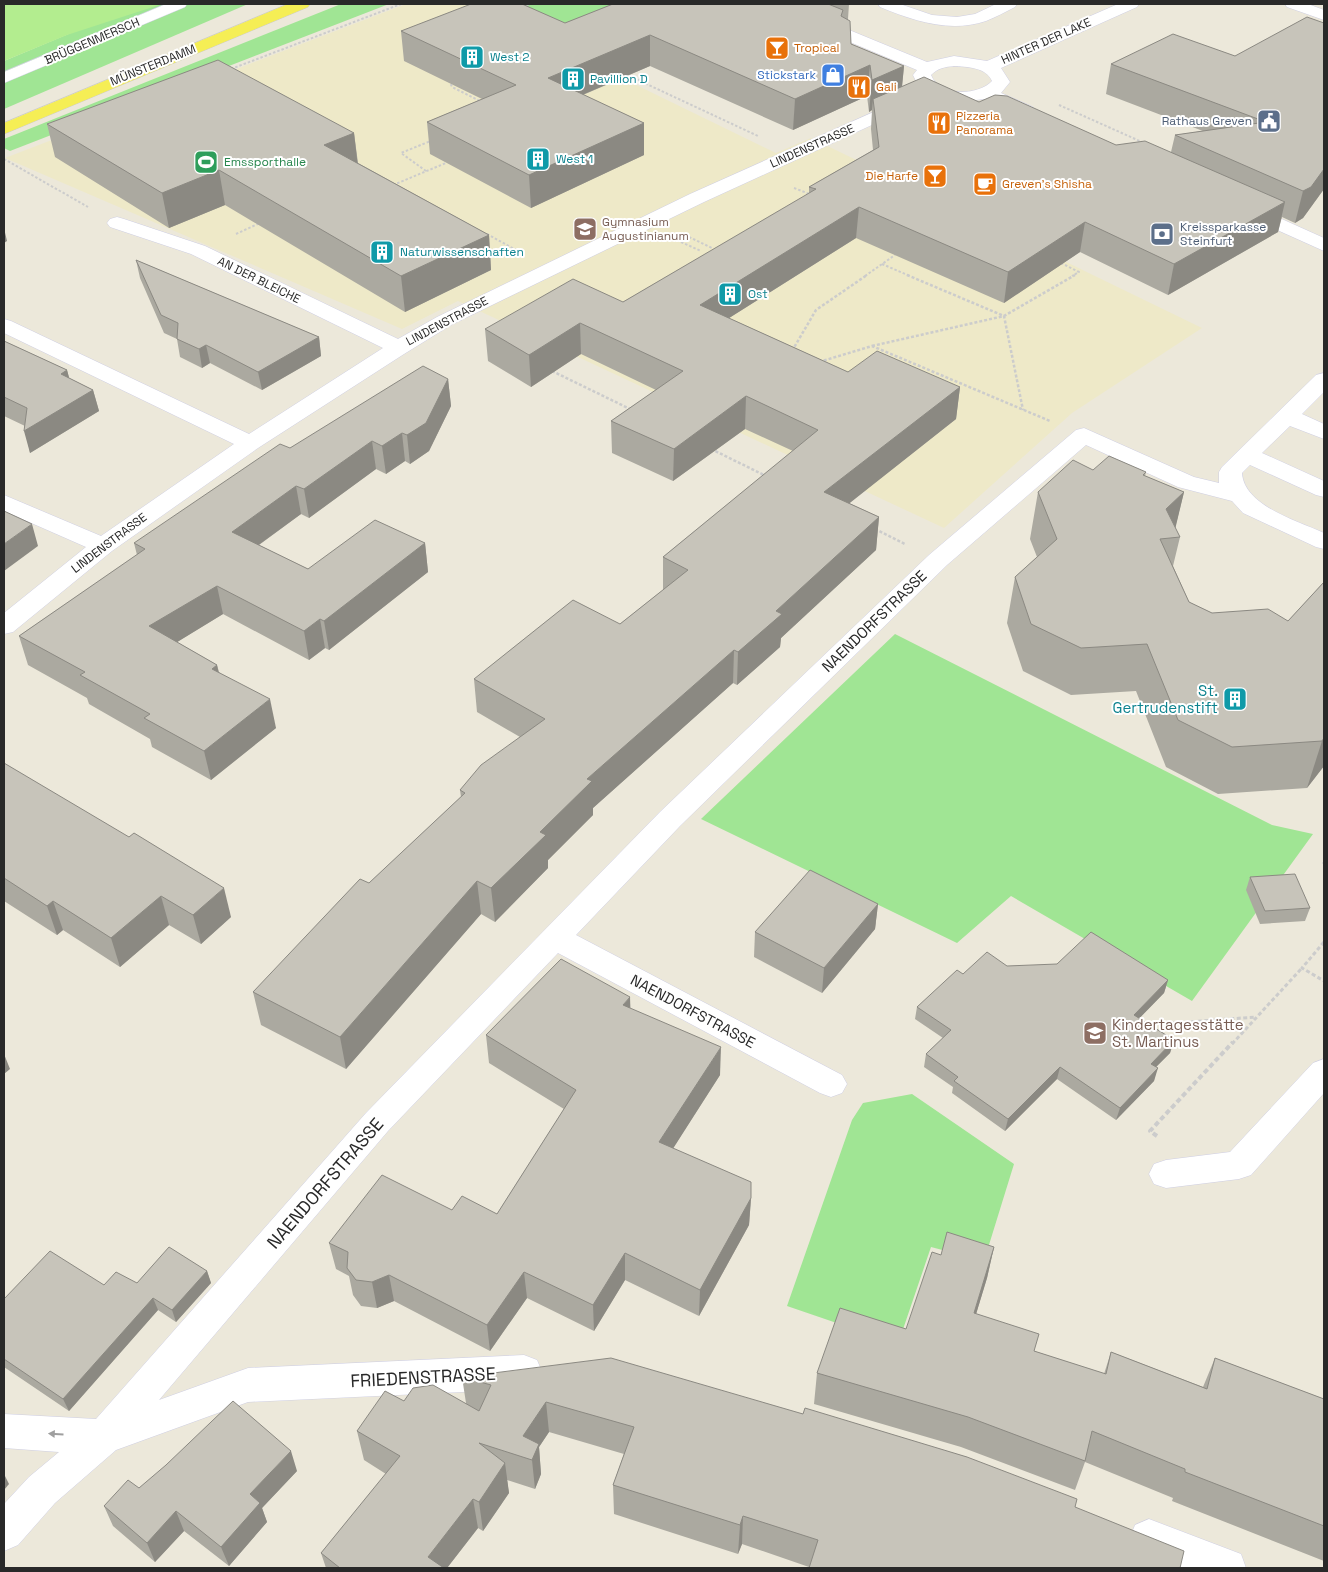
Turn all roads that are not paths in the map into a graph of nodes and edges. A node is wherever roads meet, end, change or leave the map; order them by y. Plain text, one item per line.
1 (179, 4) edge
2 (302, 4) edge
3 (772, 4) edge
4 (886, 4) edge
5 (1009, 4) edge
6 (1292, 4) edge
7 (1126, 6) edge
8 (1324, 15) edge
9 (1144, 16) dead end
10 (988, 67) junction
11 (927, 68) junction
12 (4, 78) edge
13 (934, 90) junction
14 (987, 93) junction
15 (1045, 119) edge
16 (4, 129) edge
17 (1232, 203) edge
18 (117, 223) road end
19 (1324, 224) edge
20 (1304, 235) junction
21 (1324, 244) edge
22 (4, 325) edge
23 (396, 349) junction
24 (1324, 380) edge
25 (1287, 416) junction
26 (1324, 432) edge
27 (250, 443) junction
28 (1246, 455) junction
29 (1324, 490) edge
30 (1241, 496) junction
31 (4, 502) edge
32 (1324, 542) edge
33 (102, 546) junction
34 (4, 626) edge
35 (555, 938) junction
36 (1324, 1072) edge
37 (831, 1084) dead end
38 (1166, 1174) dead end
39 (559, 1370) edge
40 (4, 1431) edge
41 (104, 1437) junction
42 (1114, 1525) edge
43 (4, 1532) edge
44 (1218, 1567) edge

1 - 12 street, BRÜGGENMERSCH
2 - 16 main road, MÜNSTERDAMM
3 - 11 street
4 - 5 street
6 - 8 street
7 - 9 street
7 - 10 street, HINTER DER LAKE
10 - 11 street
10 - 14 street
11 - 13 street
13 - 14 street
13 - 23 street, LINDENSTRASSE
14 - 15 street
17 - 20 street
18 - 23 street, AN DER BLEICHE
19 - 20 street
20 - 21 street
22 - 27 street
23 - 27 street, LINDENSTRASSE
24 - 25 street
25 - 26 street
25 - 28 street
27 - 33 street, LINDENSTRASSE
28 - 29 street
28 - 30 street
30 - 32 street
30 - 35 street, NAENDORFSTRASSE
31 - 33 street
33 - 34 street, LINDENSTRASSE
35 - 37 street, NAENDORFSTRASSE
35 - 41 street, NAENDORFSTRASSE
36 - 38 street
39 - 41 street, FRIEDENSTRASSE
41 -> 40 street, FRIEDENSTRASSE
41 - 43 street, FRIEDENSTRASSE
42 - 44 street

